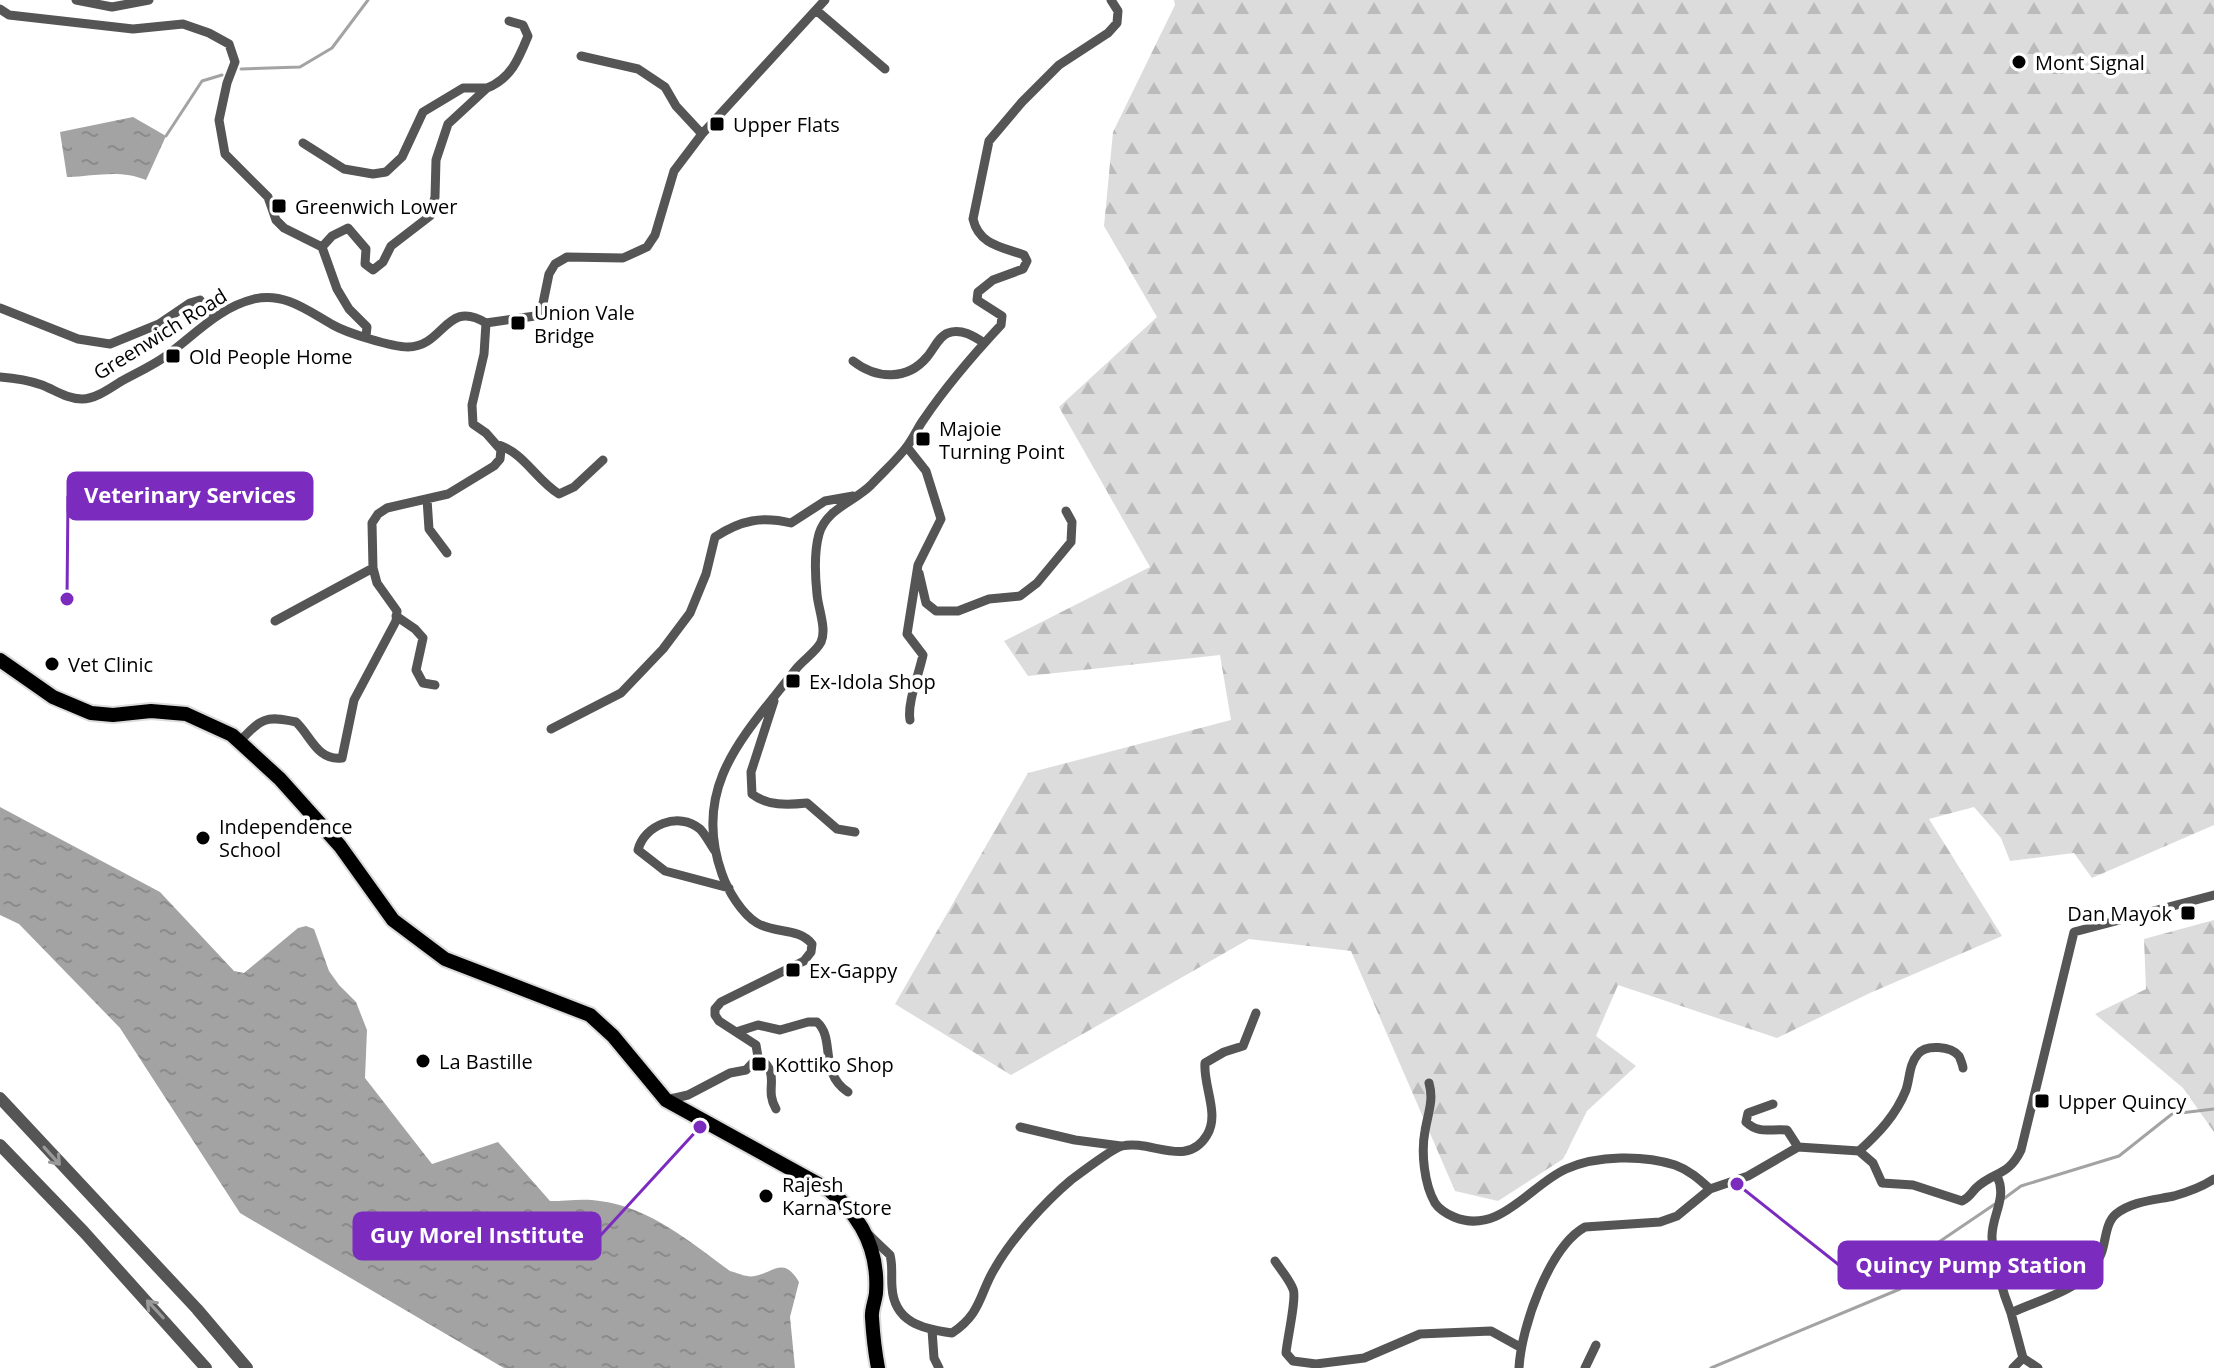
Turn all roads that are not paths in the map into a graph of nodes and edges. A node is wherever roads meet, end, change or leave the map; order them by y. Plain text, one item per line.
1 (76, 0) edge
2 (149, 0) edge
3 (825, 0) edge
4 (1111, 0) edge
5 (0, 9) edge
6 (816, 10) junction
7 (509, 21) dead end
8 (581, 56) dead end
9 (885, 69) dead end
10 (487, 88) junction
11 (702, 134) junction
12 (303, 143) dead end
13 (322, 247) junction
14 (0, 308) edge
15 (215, 316) junction
16 (486, 323) junction
17 (366, 336) junction
18 (984, 343) junction
19 (853, 361) dead end
20 (0, 377) edge
21 (496, 444) junction
22 (907, 447) junction
23 (603, 460) dead end
24 (861, 495) junction
25 (427, 499) junction
26 (1066, 511) dead end
27 (447, 553) dead end
28 (918, 565) junction
29 (373, 568) junction
30 (396, 616) junction
31 (275, 621) dead end
32 (0, 660) edge
33 (435, 685) dead end
34 (777, 694) junction
35 (910, 720) dead end
36 (551, 729) dead end
37 (240, 741) junction
38 (855, 832) dead end
39 (717, 854) junction
40 (729, 888) junction
41 (2214, 895) edge
42 (1256, 1013) dead end
43 (736, 1032) junction
44 (758, 1057) junction
45 (1963, 1068) dead end
46 (1429, 1083) dead end
47 (848, 1092) dead end
48 (0, 1098) edge
49 (666, 1100) junction
50 (1773, 1104) dead end
51 (776, 1109) dead end
52 (1020, 1127) dead end
53 (0, 1145) edge
54 (1121, 1146) junction
55 (1798, 1147) junction
56 (1859, 1151) junction
57 (1997, 1176) junction
58 (2214, 1179) edge
59 (1710, 1189) junction
60 (867, 1232) junction
61 (1275, 1261) dead end
62 (2011, 1313) junction
63 (932, 1330) junction
64 (1596, 1345) dead end
65 (1520, 1347) junction
66 (2023, 1358) junction
67 (206, 1368) edge
68 (247, 1368) edge
69 (878, 1368) edge
70 (939, 1368) edge
71 (1519, 1368) edge
72 (1585, 1368) edge
73 (2013, 1368) edge
74 (2038, 1368) edge

1 - 2 street
3 - 6 street
4 - 18 street
5 - 13 street
6 - 9 street
6 - 11 street
7 - 10 street
8 - 11 street
10 - 12 street
10 - 13 street
11 - 16 street
13 - 17 street
14 - 15 street
15 - 17 street, Greenwich Road
15 - 20 street, Greenwich Road
16 - 17 street, Greenwich Road
16 - 21 street
18 - 19 street
18 - 22 street
21 - 23 street
21 - 25 street
22 - 24 street
22 - 28 street
24 - 34 street
24 - 36 street
25 - 27 street
25 - 29 street
26 - 28 street
28 - 35 street
29 - 30 street
29 - 31 street
30 - 33 street
30 - 37 street
32 - 37 main road
34 - 38 street
34 - 39 street
37 - 49 main road
39 - 40 street
39 - 40 street
40 - 43 street
41 - 57 street
42 - 54 street
43 - 44 street
43 - 47 street
44 - 49 street
44 - 51 street
45 - 56 street
46 - 59 street
48 -> 68 street
49 - 60 main road
50 - 55 street
52 - 54 street
67 -> 53 street
54 - 63 street
55 - 56 street
55 - 59 street
56 - 57 street
57 - 62 street
58 - 62 street
59 - 65 street
60 - 63 street
60 - 69 main road
61 - 65 street
62 - 66 street
63 - 70 street
64 - 72 street
65 - 71 street
66 - 73 street
66 - 74 street

